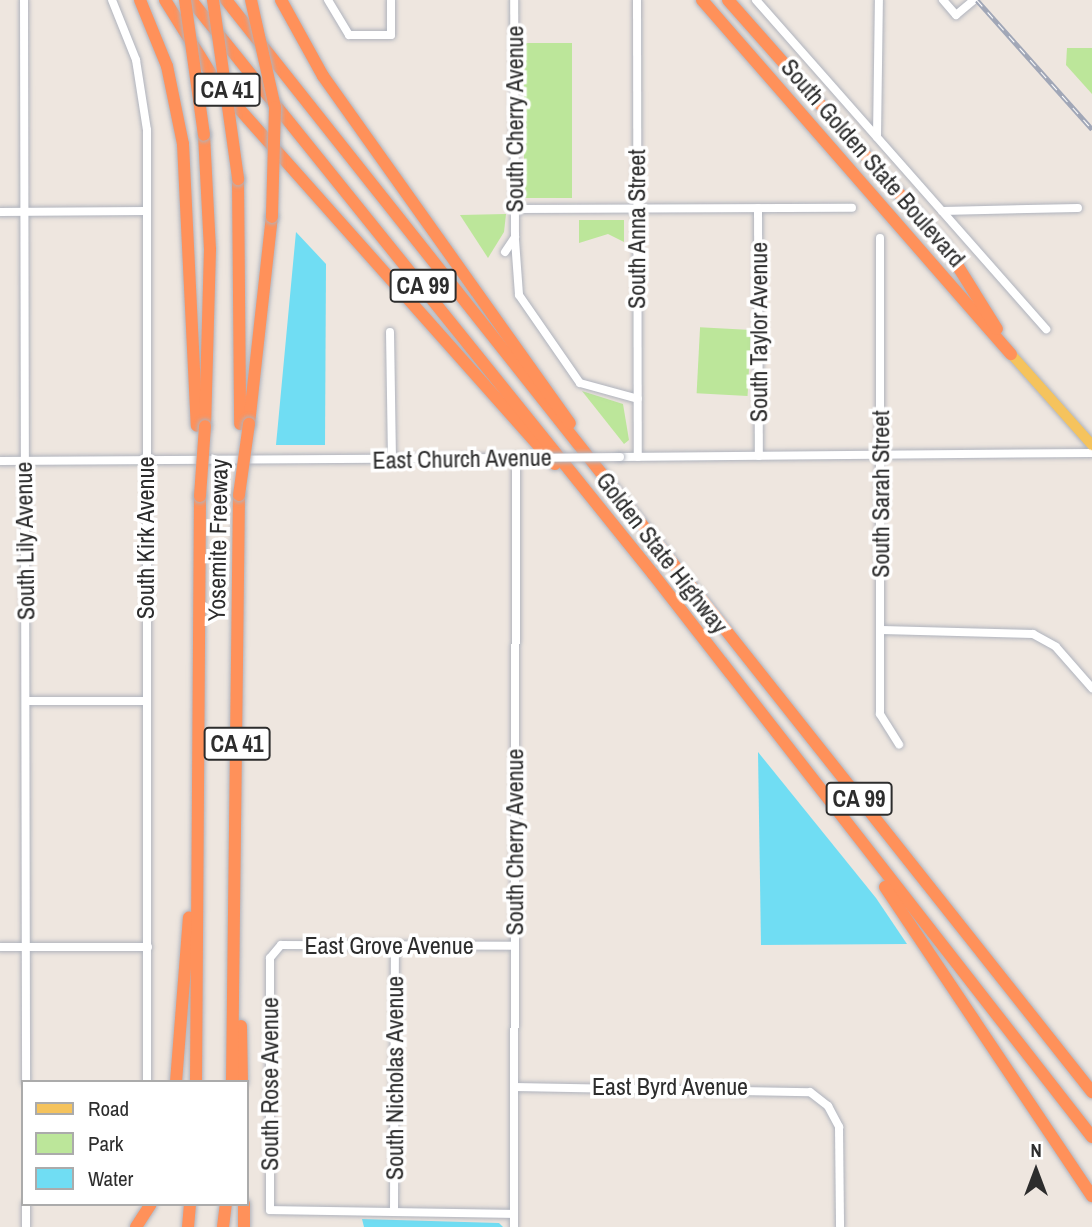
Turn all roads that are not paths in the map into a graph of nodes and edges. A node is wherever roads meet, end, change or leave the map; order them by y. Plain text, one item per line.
1 (24, 0) edge
2 (112, 0) edge
3 (140, 0) edge
4 (165, 0) edge
5 (185, 0) edge
6 (191, 0) edge
7 (214, 0) edge
8 (226, 0) edge
9 (251, 0) edge
10 (281, 0) edge
11 (328, 0) edge
12 (391, 0) edge
13 (514, 0) edge
14 (637, 0) edge
15 (700, 0) edge
16 (728, 0) edge
17 (756, 0) edge
18 (878, 0) edge
19 (943, 0) edge
20 (974, 0) edge
21 (877, 138) junction
22 (637, 208) junction
23 (758, 208) junction
24 (852, 208) dead end
25 (1078, 208) dead end
26 (514, 209) junction
27 (146, 211) junction
28 (942, 211) junction
29 (0, 212) edge
30 (25, 212) junction
31 (515, 237) junction
32 (880, 238) dead end
33 (505, 253) dead end
34 (1046, 328) dead end
35 (390, 332) dead end
36 (1011, 354) junction
37 (638, 399) junction
38 (245, 424) junction
39 (201, 426) junction
40 (1092, 446) edge
41 (1092, 453) edge
42 (881, 454) junction
43 (759, 456) junction
44 (638, 457) junction
45 (517, 458) junction
46 (392, 460) junction
47 (0, 461) edge
48 (24, 461) junction
49 (146, 461) junction
50 (670, 563) junction
51 (653, 574) junction
52 (882, 630) junction
53 (1092, 688) edge
54 (27, 701) junction
55 (147, 701) junction
56 (899, 744) dead end
57 (823, 797) junction
58 (196, 834) junction
59 (236, 891) junction
60 (396, 946) junction
61 (515, 946) junction
62 (0, 947) edge
63 (27, 947) junction
64 (148, 947) junction
65 (270, 958) joint
66 (1047, 1035) junction
67 (26, 1080) edge
68 (147, 1080) edge
69 (176, 1080) edge
70 (196, 1080) edge
71 (232, 1080) edge
72 (242, 1080) edge
73 (1092, 1082) edge
74 (514, 1087) junction
75 (1092, 1092) edge
76 (1092, 1137) edge
77 (1092, 1196) edge
78 (26, 1206) edge
79 (150, 1206) edge
80 (190, 1206) edge
81 (226, 1206) edge
82 (244, 1206) edge
83 (394, 1210) junction
84 (514, 1214) junction
85 (26, 1227) edge
86 (136, 1227) edge
87 (188, 1227) edge
88 (223, 1227) edge
89 (244, 1227) edge
90 (514, 1227) edge
91 (840, 1227) edge

1 - 30 street, South Lily Avenue
2 - 27 street, South Kirk Avenue
3 - 39 highway
4 - 51 highway
5 - 39 highway, Yosemite Freeway / CA 41, bridge
6 - 51 highway, Golden State Highway / CA 99
7 - 38 highway, Yosemite Freeway / CA 41, bridge
8 - 50 highway, Golden State Highway / CA 99
9 - 38 highway, bridge
10 - 50 highway
11 - 12 street
13 - 26 street, South Cherry Avenue
14 - 22 street, South Anna Street
15 - 36 highway, South Golden State Boulevard
16 - 36 highway, South Golden State Boulevard
17 - 21 street
18 - 21 street
19 - 20 street
21 - 28 street
22 - 23 street
22 - 26 street
22 - 37 street, South Anna Street
23 - 24 street
23 - 43 street, South Taylor Avenue
25 - 28 street
26 - 31 street, South Cherry Avenue
27 - 30 street
27 - 49 street, South Kirk Avenue
28 - 34 street
29 - 30 street
30 - 48 street, South Lily Avenue
31 - 33 street, South Cherry Avenue
31 - 37 street, South Cherry Avenue
32 - 42 street, South Sarah Street
35 - 46 street
36 - 40 main road, South Golden State Boulevard
37 - 44 street, South Anna Street
38 - 59 highway, Yosemite Freeway / CA 41, bridge
39 - 58 highway, Yosemite Freeway / CA 41, bridge
41 - 42 street, East Church Avenue
42 - 43 street, East Church Avenue
42 - 52 street, South Sarah Street
43 - 44 street, East Church Avenue
44 - 45 street, East Church Avenue, bridge
45 - 46 street, East Church Avenue
45 - 61 street, South Cherry Avenue
46 - 49 street, East Church Avenue
47 - 48 street, East Church Avenue
48 - 49 street, East Church Avenue
48 - 54 street, South Lily Avenue
49 - 55 street, South Kirk Avenue
50 - 66 highway, Golden State Highway / CA 99
51 - 57 highway, Golden State Highway / CA 99
52 - 53 street
52 - 56 street, South Sarah Street
54 - 55 street
54 - 63 street, South Lily Avenue
55 - 64 street, South Kirk Avenue
57 - 76 highway, Golden State Highway / CA 99
57 - 77 highway
58 - 69 highway
58 - 70 highway, Yosemite Freeway / CA 41
59 - 71 highway, Yosemite Freeway / CA 41
59 - 72 highway
60 - 61 street, East Grove Avenue
60 - 65 street, East Grove Avenue
60 - 83 street, South Nicholas Avenue
61 - 74 street, South Cherry Avenue
62 - 63 street
63 - 64 street
63 - 67 street, South Lily Avenue
64 - 68 street, South Kirk Avenue
65 - 83 street, South Rose Avenue
66 - 73 highway
66 - 75 highway, Golden State Highway / CA 99
74 - 84 street, South Cherry Avenue
74 - 91 street, East Byrd Avenue
78 - 85 street
79 - 86 highway
80 - 87 highway
81 - 88 highway
82 - 89 highway
83 - 84 street
84 - 90 street, South Cherry Avenue

